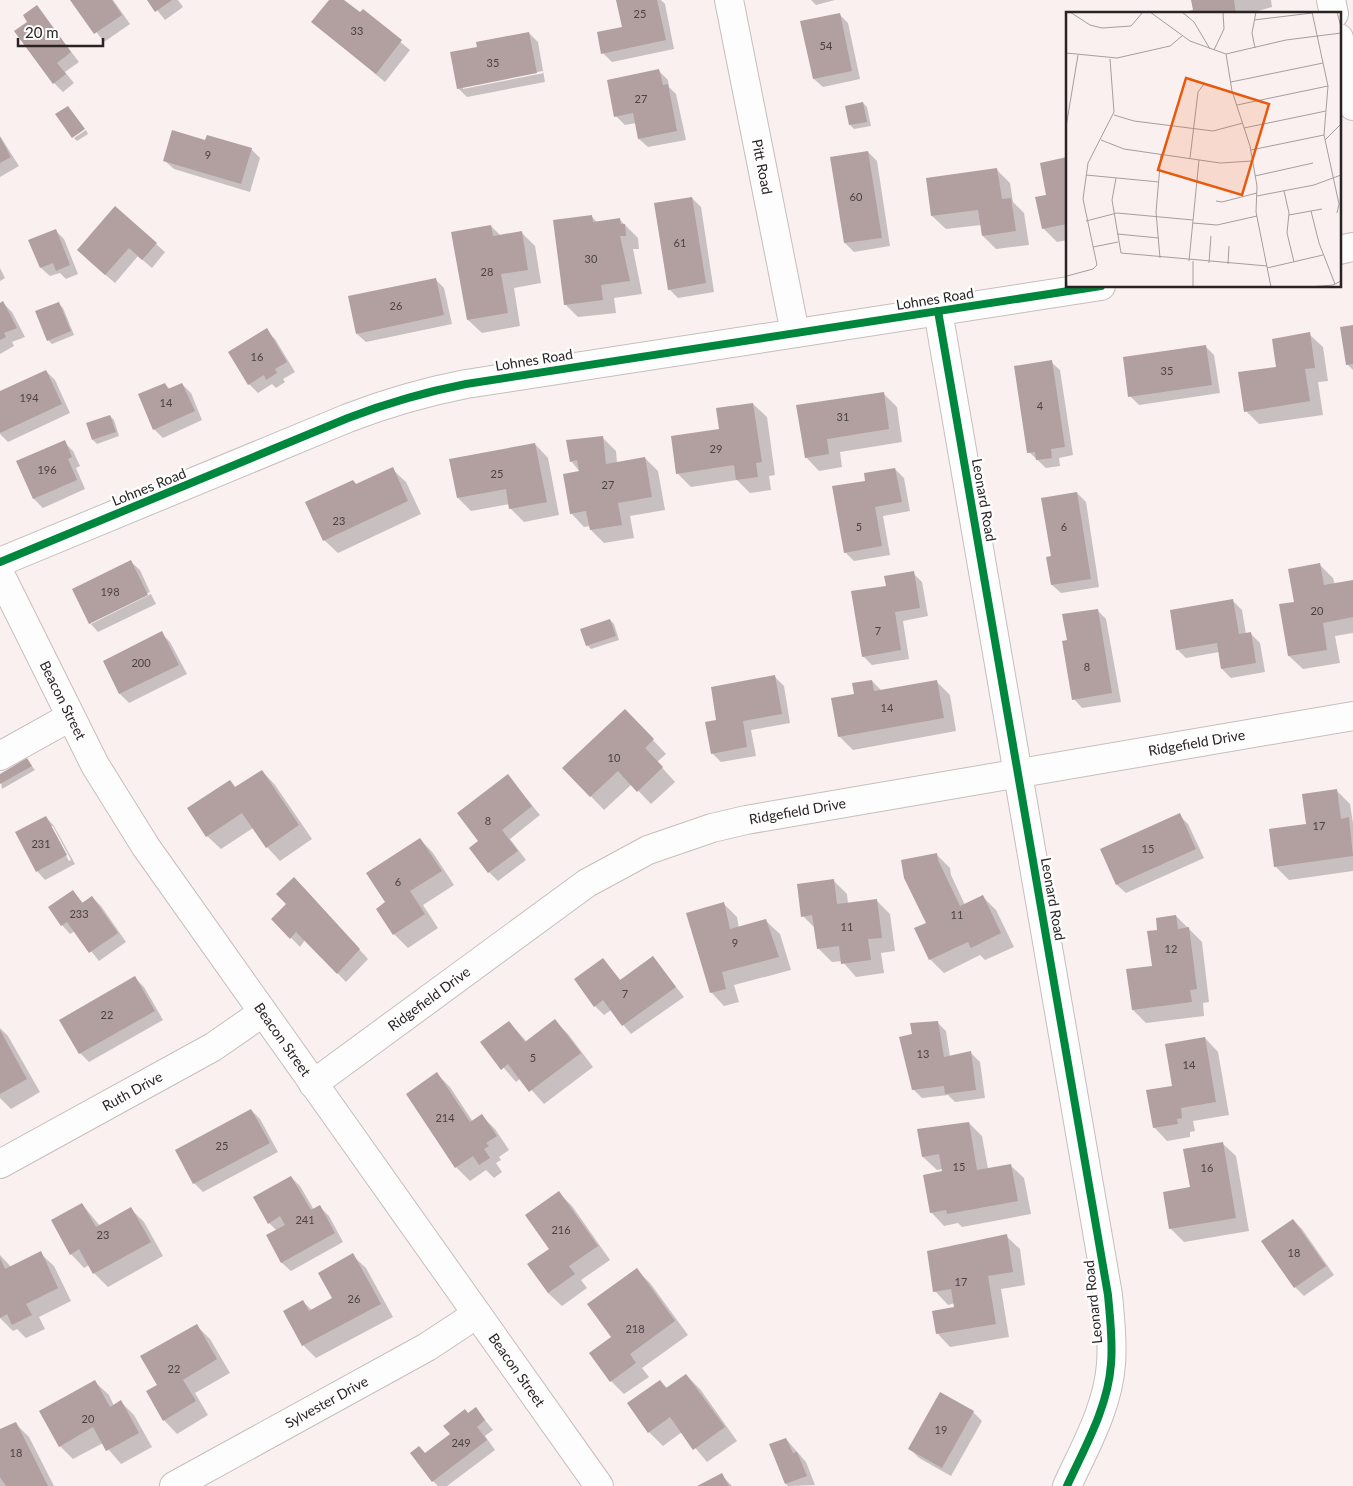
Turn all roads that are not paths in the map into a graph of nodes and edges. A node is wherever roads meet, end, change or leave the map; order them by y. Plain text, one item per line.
1 (729, 0) edge
2 (1340, 43) edge
3 (1353, 106) edge
4 (1353, 247) edge
5 (1340, 250) edge
6 (1088, 288) edge
7 (938, 311) junction
8 (795, 333) junction
9 (0, 562) edge
10 (0, 574) edge
11 (1353, 716) edge
12 (70, 717) junction
13 (0, 756) edge
14 (1019, 774) junction
15 (262, 1013) junction
16 (313, 1084) junction
17 (0, 1164) edge
18 (477, 1314) junction
19 (174, 1486) edge
20 (598, 1486) edge
21 (1067, 1486) edge

1 - 8 street, Pitt Road
2 - 3 street
4 - 5 street
6 - 7 street, Lohnes Road
7 - 8 street, Lohnes Road
7 - 14 street, Leonard Road
8 - 9 street, Lohnes Road
10 - 12 street, Beacon Street
11 - 14 street, Ridgefield Drive
12 - 13 street
12 - 15 street, Beacon Street
14 - 16 street, Ridgefield Drive
14 - 21 street, Leonard Road
15 - 16 street, Beacon Street
15 - 17 street, Ruth Drive
16 - 18 street, Beacon Street
18 - 19 street, Sylvester Drive
18 - 20 street, Beacon Street

